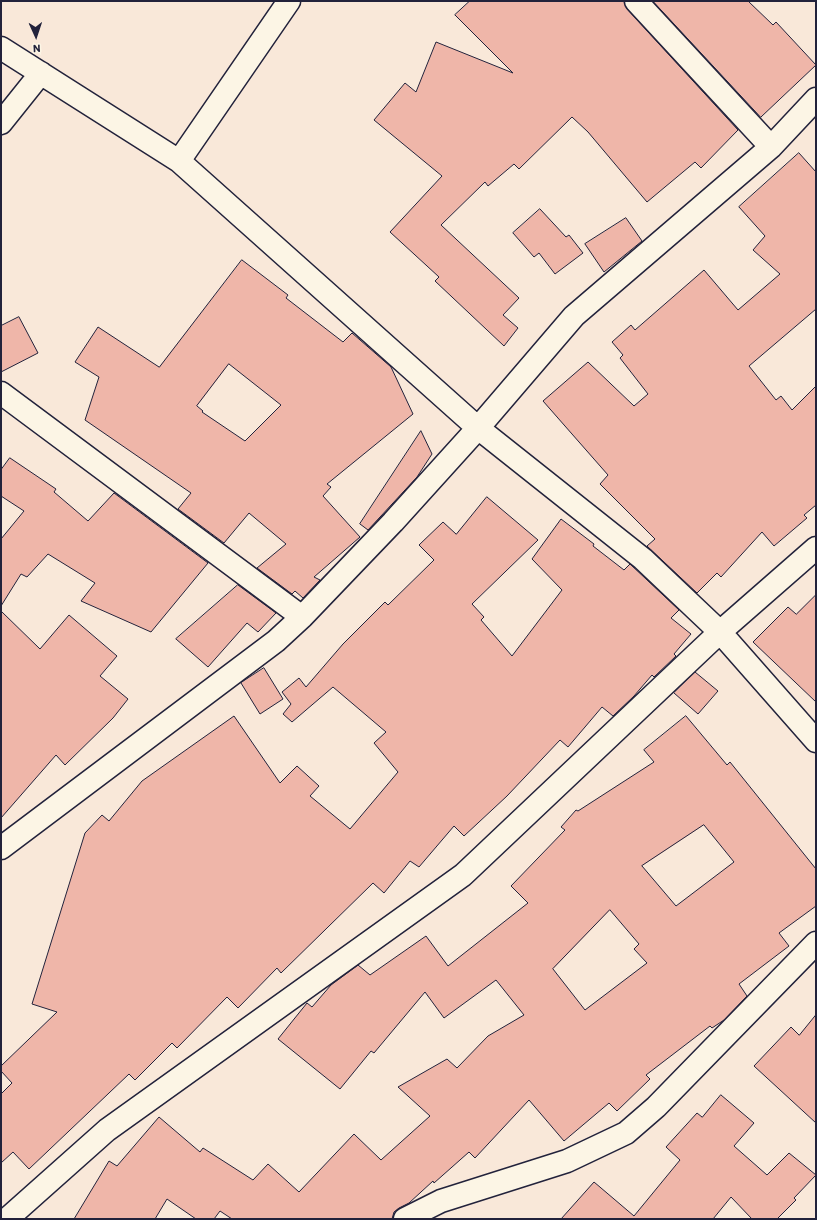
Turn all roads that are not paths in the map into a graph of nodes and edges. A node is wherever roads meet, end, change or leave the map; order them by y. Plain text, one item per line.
1 (289, 1) edge
2 (636, 1) edge
3 (1, 48) edge
4 (41, 73) junction
5 (816, 99) edge
6 (1, 123) edge
7 (771, 147) junction
8 (179, 161) junction
9 (1, 393) edge
10 (478, 428) junction
11 (816, 548) edge
12 (302, 617) junction
13 (720, 632) junction
14 (816, 742) edge
15 (1, 848) edge
16 (816, 943) edge
17 (8, 1219) edge
18 (405, 1219) edge

1 - 8 street
2 - 7 street
3 - 4 street
4 - 6 street
4 - 8 street
5 - 7 street
7 - 10 street
8 - 10 street
9 - 12 street
10 - 12 street
10 - 13 street
11 - 13 street
12 - 15 street
13 - 14 street
13 - 17 street
16 - 18 street

